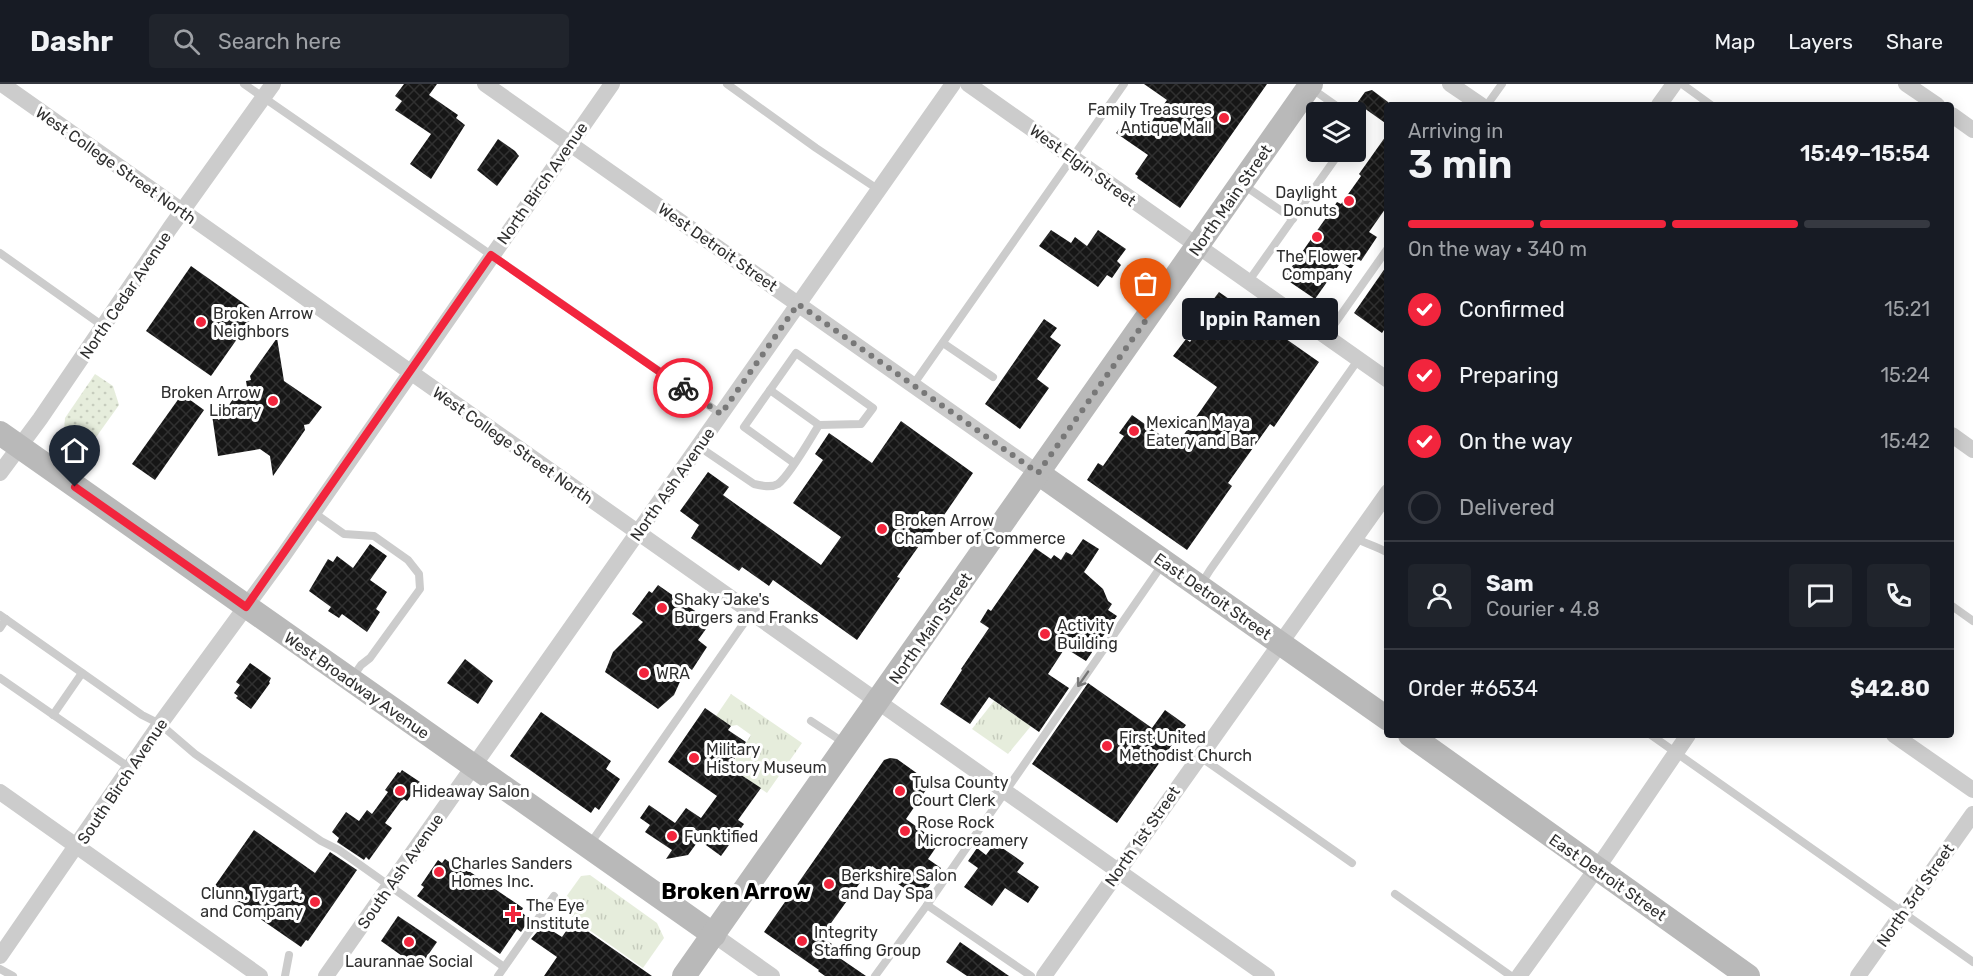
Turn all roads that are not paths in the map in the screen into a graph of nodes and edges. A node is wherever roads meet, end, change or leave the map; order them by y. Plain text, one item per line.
1 (2, 84) edge
2 (244, 84) edge
3 (485, 84) edge
4 (612, 84) edge
5 (728, 84) edge
6 (953, 84) edge
7 (968, 84) edge
8 (1124, 84) edge
9 (1502, 84) edge
10 (1674, 84) edge
11 (1682, 84) edge
12 (1906, 84) edge
13 (1310, 85) edge
14 (1457, 86) edge
15 (268, 91) edge
16 (1332, 102) edge
17 (1477, 102) edge
18 (1489, 102) edge
19 (1661, 102) edge
20 (1707, 102) edge
21 (1933, 102) edge
22 (1954, 116) edge
23 (1973, 130) edge
24 (570, 144) junction
25 (1073, 157) junction
26 (1333, 162) edge
27 (1242, 183) junction
28 (879, 190) junction
29 (183, 211) junction
30 (1293, 219) junction
31 (1198, 247) junction
32 (0, 253) edge
33 (1384, 254) edge
34 (491, 255) junction
35 (1248, 282) junction
36 (798, 304) junction
37 (103, 326) junction
38 (1326, 336) junction
39 (943, 343) junction
40 (1358, 360) junction
41 (410, 372) junction
42 (993, 377) dead end
43 (1384, 377) edge
44 (913, 386) junction
45 (770, 390) junction
46 (721, 414) junction
47 (819, 425) junction
48 (1954, 436) edge
49 (10, 440) edge
50 (699, 446) junction
51 (1973, 450) edge
52 (794, 463) junction
53 (0, 473) edge
54 (1038, 473) junction
55 (1384, 498) edge
56 (313, 512) junction
57 (639, 532) junction
58 (1355, 538) junction
59 (1384, 550) edge
60 (1164, 562) junction
61 (1200, 586) junction
62 (246, 607) junction
63 (1954, 607) edge
64 (751, 613) junction
65 (3, 617) edge
66 (1973, 621) edge
67 (0, 628) edge
68 (1280, 642) junction
69 (82, 673) junction
70 (0, 678) edge
71 (350, 680) junction
72 (878, 702) junction
73 (53, 715) junction
74 (1384, 716) edge
75 (812, 721) dead end
76 (160, 724) junction
77 (1414, 738) edge
78 (1655, 738) edge
79 (1686, 738) edge
80 (1898, 738) edge
81 (848, 745) junction
82 (1676, 752) junction
83 (1199, 756) junction
84 (474, 767) junction
85 (130, 768) junction
86 (1973, 790) edge
87 (1005, 791) junction
88 (0, 792) edge
89 (1973, 814) edge
90 (77, 846) junction
91 (588, 847) junction
92 (1352, 863) dead end
93 (1596, 868) junction
94 (1117, 871) junction
95 (389, 887) junction
96 (1395, 894) dead end
97 (554, 896) dead end
98 (927, 905) junction
99 (1902, 912) junction
100 (714, 935) junction
101 (289, 955) dead end
102 (0, 956) edge
103 (1973, 962) edge
104 (504, 967) junction
105 (0, 969) edge
106 (13, 976) edge
107 (260, 976) edge
108 (285, 976) edge
109 (326, 976) edge
110 (498, 976) edge
111 (684, 976) edge
112 (772, 976) edge
113 (875, 976) edge
114 (1031, 976) edge
115 (1044, 976) edge
116 (1268, 976) edge
117 (1511, 976) edge
118 (1519, 976) edge
119 (1748, 976) edge
120 (1858, 976) edge

1 - 29 street, West College Street North
2 - 15 lane
3 - 24 street, West Detroit Street
4 - 24 street, North Birch Avenue
5 - 28 lane
6 - 28 street, North Ash Avenue
7 - 25 street, West Elgin Street
8 - 25 lane
9 - 18 lane
10 - 19 street
11 - 20 lane
12 - 21 street
13 - 16 lane
13 - 27 street, North Main Street
14 - 17 street
15 - 29 street, North Cedar Avenue
15 - 34 lane
22 - 23 street
24 - 34 street, North Birch Avenue
24 - 36 street, West Detroit Street
25 - 31 street, West Elgin Street
25 - 39 lane
26 - 30 lane
27 - 30 lane
27 - 31 street, North Main Street
28 - 36 street, North Ash Avenue
29 - 37 street, North Cedar Avenue
29 - 41 street, West College Street North
30 - 35 lane
31 - 35 street, West Elgin Street
31 - 54 street, North Main Street
32 - 37 lane
33 - 38 lane
34 - 41 street, North Birch Avenue
34 - 46 lane
35 - 38 street, West Elgin Street
36 - 44 street, West Detroit Street
36 - 46 street, North Ash Avenue
37 - 49 street, North Cedar Avenue
38 - 40 street, West Elgin Street
39 - 42 lane
39 - 44 lane
40 - 43 street, West Elgin Street
40 - 61 lane
41 - 56 street, North Birch Avenue
41 - 57 street, West College Street North
44 - 54 street, West Detroit Street
45 - 47 lane
45 - 47 lane
45 - 52 lane
46 - 50 street, North Ash Avenue
47 - 52 lane
48 - 51 street
49 - 53 street, North Cedar Avenue
49 - 62 street, West Broadway Avenue
50 - 52 lane
50 - 57 street, North Ash Avenue
54 - 60 street, East Detroit Street
54 - 72 street, North Main Street
55 - 58 street, North 1st Street
56 - 62 street, North Birch Avenue
56 - 71 lane
57 - 64 street, West College Street North
57 - 84 street, North Ash Avenue
58 - 59 lane
58 - 68 street, North 1st Street
60 - 61 street, East Detroit Street
60 -> 87 lane
61 - 68 street, East Detroit Street
62 - 71 street, West Broadway Avenue
62 - 76 street, South Birch Avenue
63 - 66 lane
64 - 72 street, West College Street North
64 - 91 lane
65 - 67 lane
65 - 69 lane
68 - 74 street, East Detroit Street
68 - 83 street, North 1st Street
69 - 73 lane
69 - 76 lane
70 - 73 lane
71 - 84 street, West Broadway Avenue
72 - 81 street, North Main Street
72 - 87 street, West College Street North
73 - 85 lane
75 - 81 lane
76 - 85 street, South Birch Avenue
76 - 95 lane
77 - 93 street, East Detroit Street
78 - 82 lane
79 - 82 street
80 - 86 street
81 - 100 street, North Main Street
82 - 93 street
82 - 99 lane
83 - 92 lane
83 - 94 street, North 1st Street
84 - 91 street, West Broadway Avenue
84 - 95 street, South Ash Avenue
85 - 90 street, South Birch Avenue
87 - 94 street, West College Street North
87 - 98 lane
88 - 90 street
89 - 99 street, North 3rd Street
90 - 102 street, South Birch Avenue
90 - 107 street
91 - 100 street, West Broadway Avenue
93 - 118 street
93 - 119 street, East Detroit Street
94 - 115 street, North 1st Street
94 - 116 street, West College Street North
95 - 104 lane
95 - 109 street, South Ash Avenue
96 - 117 lane
97 - 104 lane
98 - 113 lane
98 - 114 lane
99 - 103 lane
99 - 120 street, North 3rd Street
100 - 111 street, North Main Street
100 - 112 street
101 - 108 lane
104 - 110 lane
105 - 106 lane

